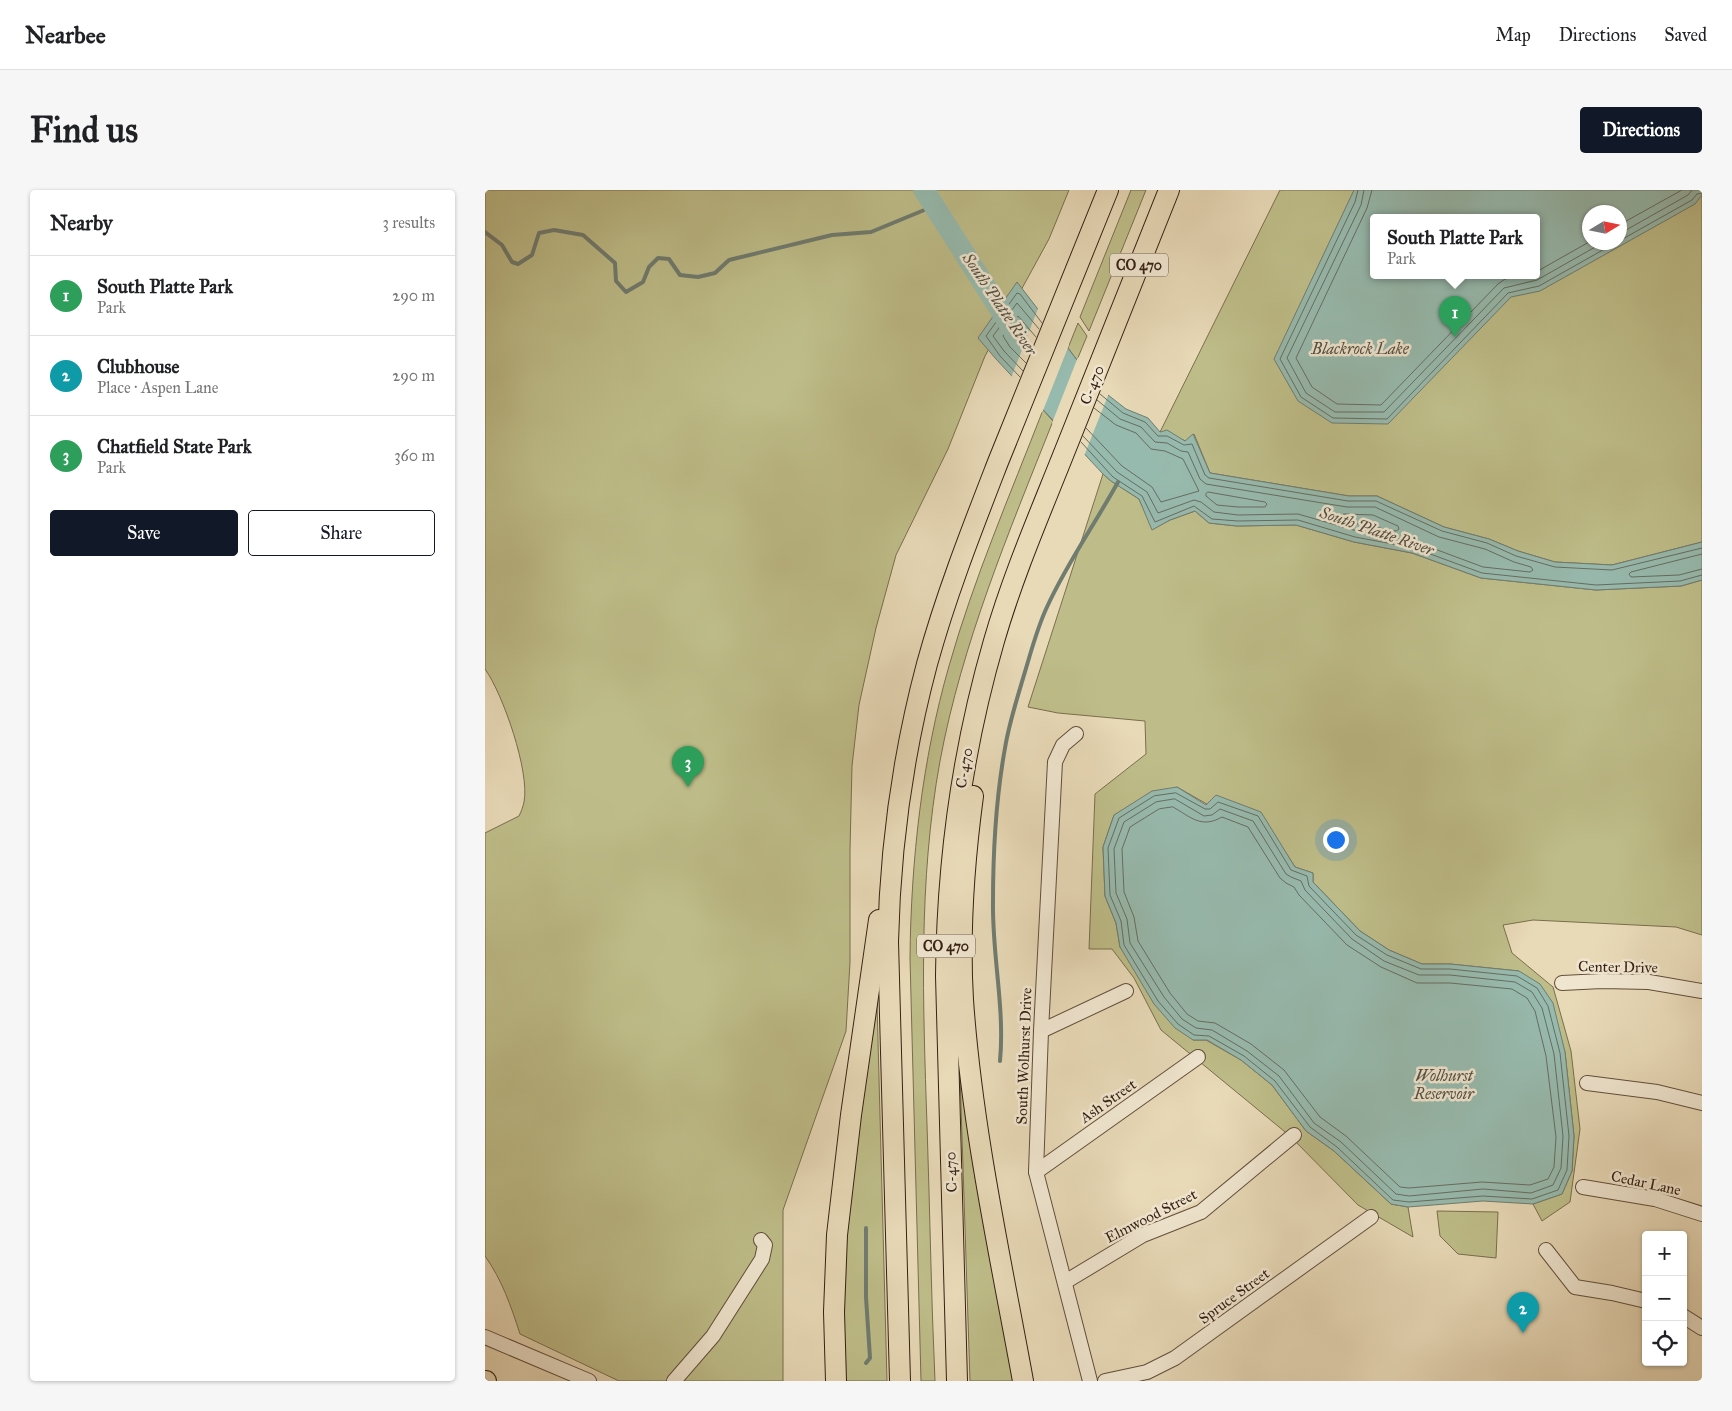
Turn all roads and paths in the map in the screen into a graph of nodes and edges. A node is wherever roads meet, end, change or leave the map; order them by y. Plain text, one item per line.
1 (1108, 190) edge
2 (1169, 190) edge
3 (1036, 523) junction
4 (1076, 734) dead end
5 (892, 880) junction
6 (1562, 982) dead end
7 (1126, 991) dead end
8 (1702, 991) edge
9 (1041, 1032) junction
10 (1198, 1057) dead end
11 (1587, 1083) dead end
12 (1702, 1103) edge
13 (1294, 1135) dead end
14 (1036, 1172) junction
15 (1583, 1187) dead end
16 (1702, 1214) edge
17 (1371, 1217) dead end
18 (761, 1240) dead end
19 (1546, 1250) dead end
20 (1065, 1282) junction
21 (1642, 1300) edge
22 (1687, 1319) edge
23 (1702, 1328) edge
24 (485, 1337) edge
25 (589, 1381) edge
26 (674, 1381) edge
27 (836, 1381) edge
28 (899, 1381) edge
29 (957, 1381) edge
30 (1023, 1381) edge
31 (1090, 1381) edge
32 (1105, 1381) edge

1 - 5 highway
2 - 3 highway, C-470 / CO 470
3 - 29 highway, C-470 / CO 470
3 - 30 highway
4 - 9 street, South Wolhurst Drive
5 - 27 highway
5 - 28 highway
6 - 8 street, Center Drive
7 - 9 street
9 - 14 street, South Wolhurst Drive
10 - 14 street, Ash Street
11 - 12 street
13 - 20 street, Elmwood Street
14 - 20 street, South Wolhurst Drive
15 - 16 street, Cedar Lane
17 - 32 street, Spruce Street
18 - 26 street
19 - 21 street
20 - 31 street, South Wolhurst Drive
22 - 23 street
24 - 25 street

